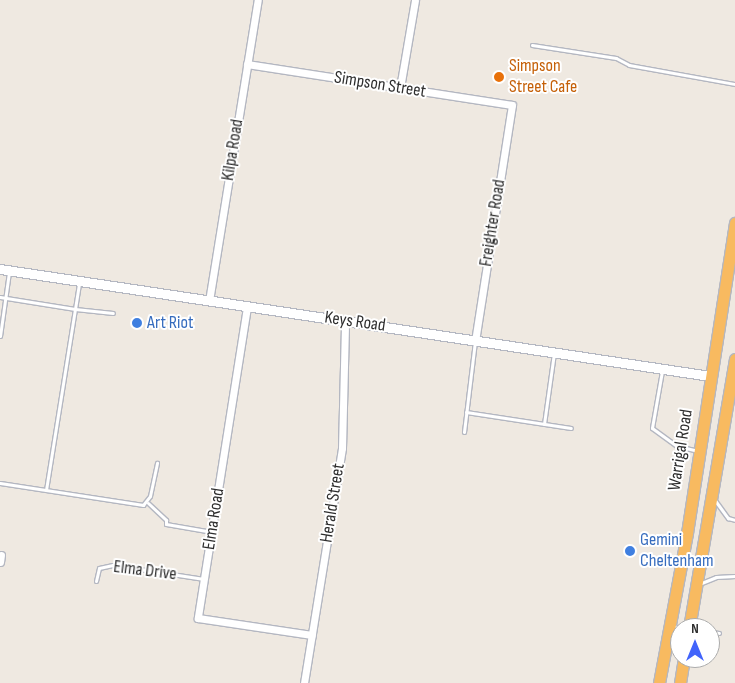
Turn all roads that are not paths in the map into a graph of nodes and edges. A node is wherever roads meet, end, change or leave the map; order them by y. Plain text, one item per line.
1 (258, 0) edge
2 (415, 0) edge
3 (532, 45) dead end
4 (247, 64) junction
5 (735, 84) edge
6 (400, 88) junction
7 (512, 105) joint
8 (735, 223) edge
9 (5, 270) edge
10 (79, 280) junction
11 (0, 297) edge
12 (6, 298) junction
13 (209, 300) junction
14 (247, 307) junction
15 (75, 309) junction
16 (112, 313) dead end
17 (344, 321) junction
18 (0, 336) edge
19 (475, 340) junction
20 (554, 352) junction
21 (735, 359) edge
22 (663, 369) junction
23 (710, 376) junction
24 (733, 380) edge
25 (735, 406) edge
26 (466, 412) junction
27 (725, 415) junction
28 (544, 424) junction
29 (572, 428) dead end
30 (464, 432) dead end
31 (699, 451) junction
32 (157, 463) dead end
33 (0, 483) edge
34 (46, 490) junction
35 (712, 497) junction
36 (148, 503) junction
37 (735, 520) edge
38 (212, 532) junction
39 (735, 576) edge
40 (204, 579) junction
41 (96, 581) dead end
42 (697, 585) junction
43 (671, 618) edge
44 (691, 618) edge
45 (670, 626) edge
46 (312, 635) junction
47 (682, 668) edge
48 (304, 683) edge
49 (659, 683) edge
50 (680, 683) edge

1 - 4 street, Kilpa Road
2 - 6 street
3 - 5 lane
4 - 6 street, Simpson Street
4 - 13 street, Kilpa Road
6 - 7 street, Simpson Street
7 - 19 street, Freighter Road
8 - 23 highway, Warrigal Road
9 - 10 street, Keys Road
9 - 12 lane
10 - 13 street, Keys Road
10 - 15 lane
11 - 12 lane
12 - 15 lane
12 - 18 lane
13 - 14 street, Keys Road
14 - 17 street, Keys Road
14 - 38 street, Elma Road
15 - 16 lane
15 - 34 lane
17 - 19 street, Keys Road
17 - 46 street, Herald Street
19 - 20 street, Keys Road
19 - 26 lane
20 - 22 street, Keys Road
20 - 28 lane
21 - 24 highway
22 - 23 street, Keys Road
22 - 31 lane
23 - 24 highway
23 - 31 highway, Warrigal Road
24 - 27 highway
25 - 27 street
26 - 28 lane
26 - 30 lane
27 - 35 highway
28 - 29 lane
31 - 43 highway, Warrigal Road
32 - 36 lane
33 - 34 lane
34 - 36 lane
35 - 37 lane
35 - 42 highway
36 - 38 lane
38 - 40 street, Elma Road
39 - 42 lane
40 - 41 lane, Elma Drive
40 - 46 street, Elma Road
42 - 44 highway
45 - 49 highway, Warrigal Road
46 - 48 street, Herald Street
47 - 50 highway

